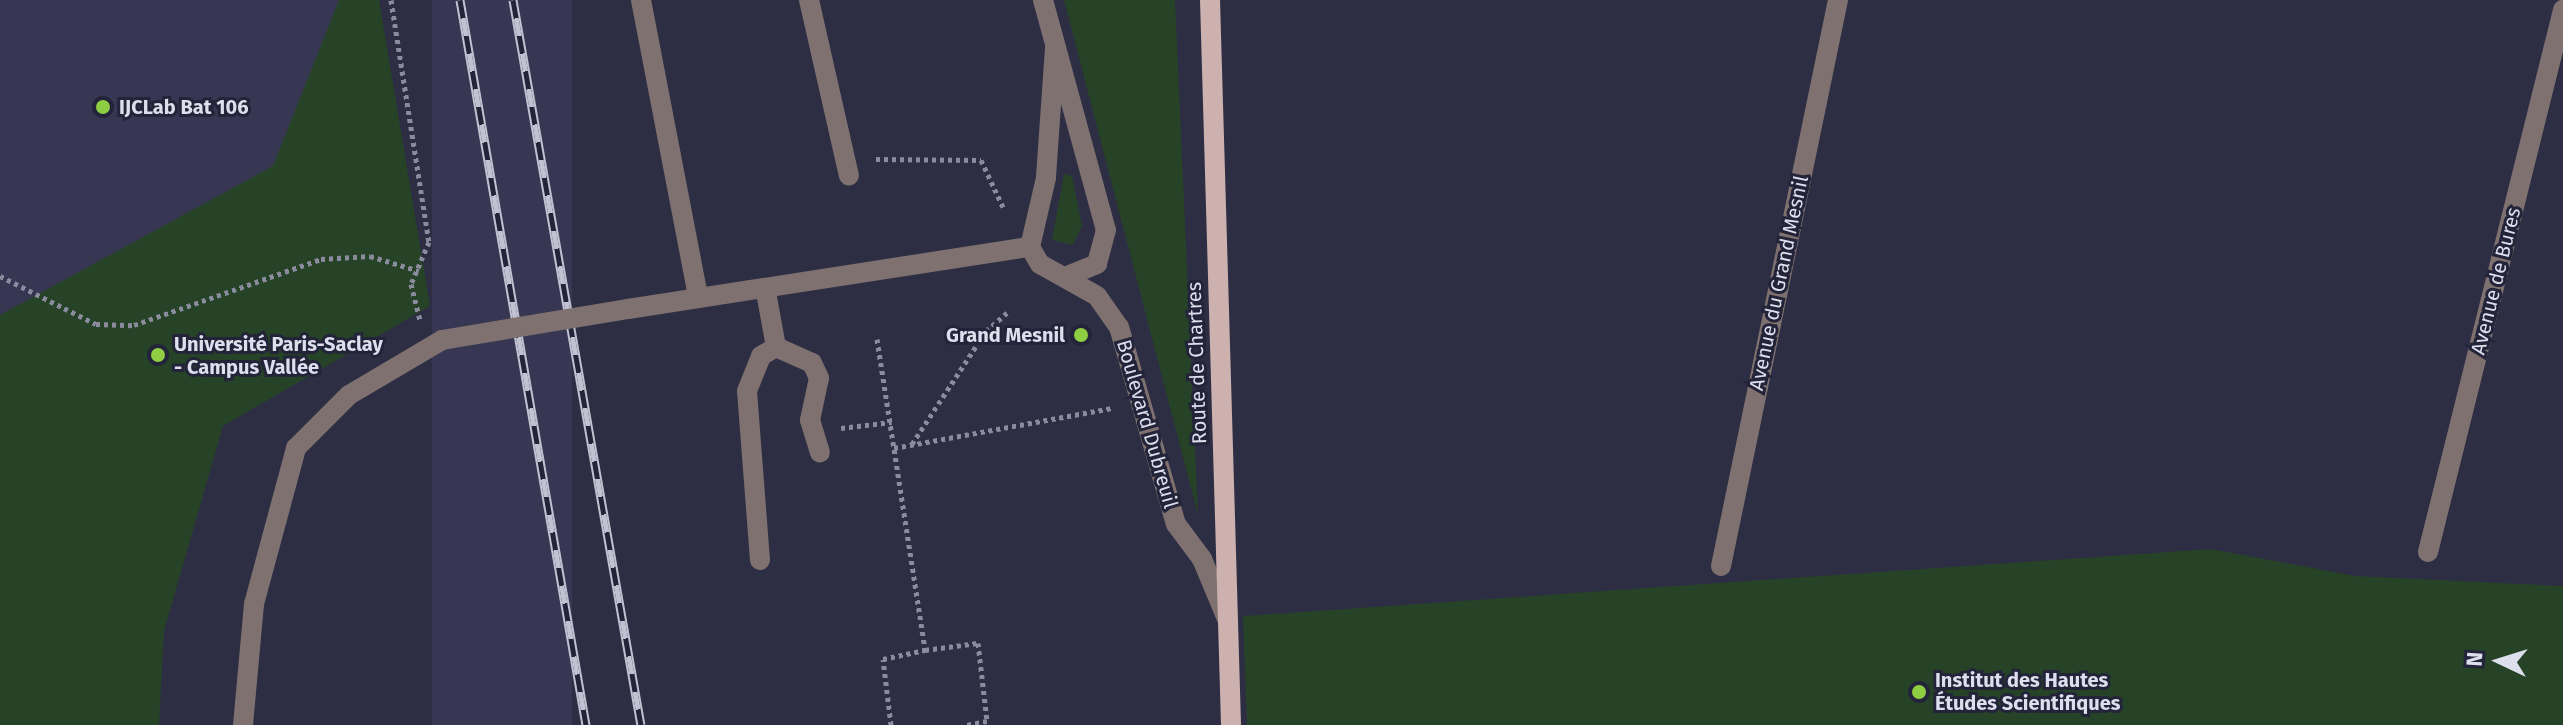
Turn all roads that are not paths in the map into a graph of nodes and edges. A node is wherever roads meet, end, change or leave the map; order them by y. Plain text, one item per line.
1 (641, 0) edge
2 (809, 0) edge
3 (1043, 0) edge
4 (1210, 0) edge
5 (1838, 0) edge
6 (2563, 10) edge
7 (1055, 48) junction
8 (847, 167) road end
9 (1030, 247) junction
10 (1070, 275) junction
11 (766, 292) junction
12 (698, 296) junction
13 (776, 347) junction
14 (820, 452) dead end
15 (2428, 552) dead end
16 (760, 560) dead end
17 (1721, 566) dead end
18 (1231, 627) junction
19 (243, 725) edge
20 (1231, 725) edge

1 - 12 street
2 - 8 street
3 - 7 street
4 - 18 main road, Route de Chartres
5 - 17 street, Avenue du Grand Mesnil
6 - 15 street, Avenue de Bures
7 - 9 street
7 - 10 street
9 - 10 street, Boulevard Dubreuil
9 - 11 street
10 - 18 street, Boulevard Dubreuil
11 - 12 street
11 - 13 street
12 - 19 street, bridge
13 - 14 street
13 - 16 street
18 - 20 main road, Route de Chartres

